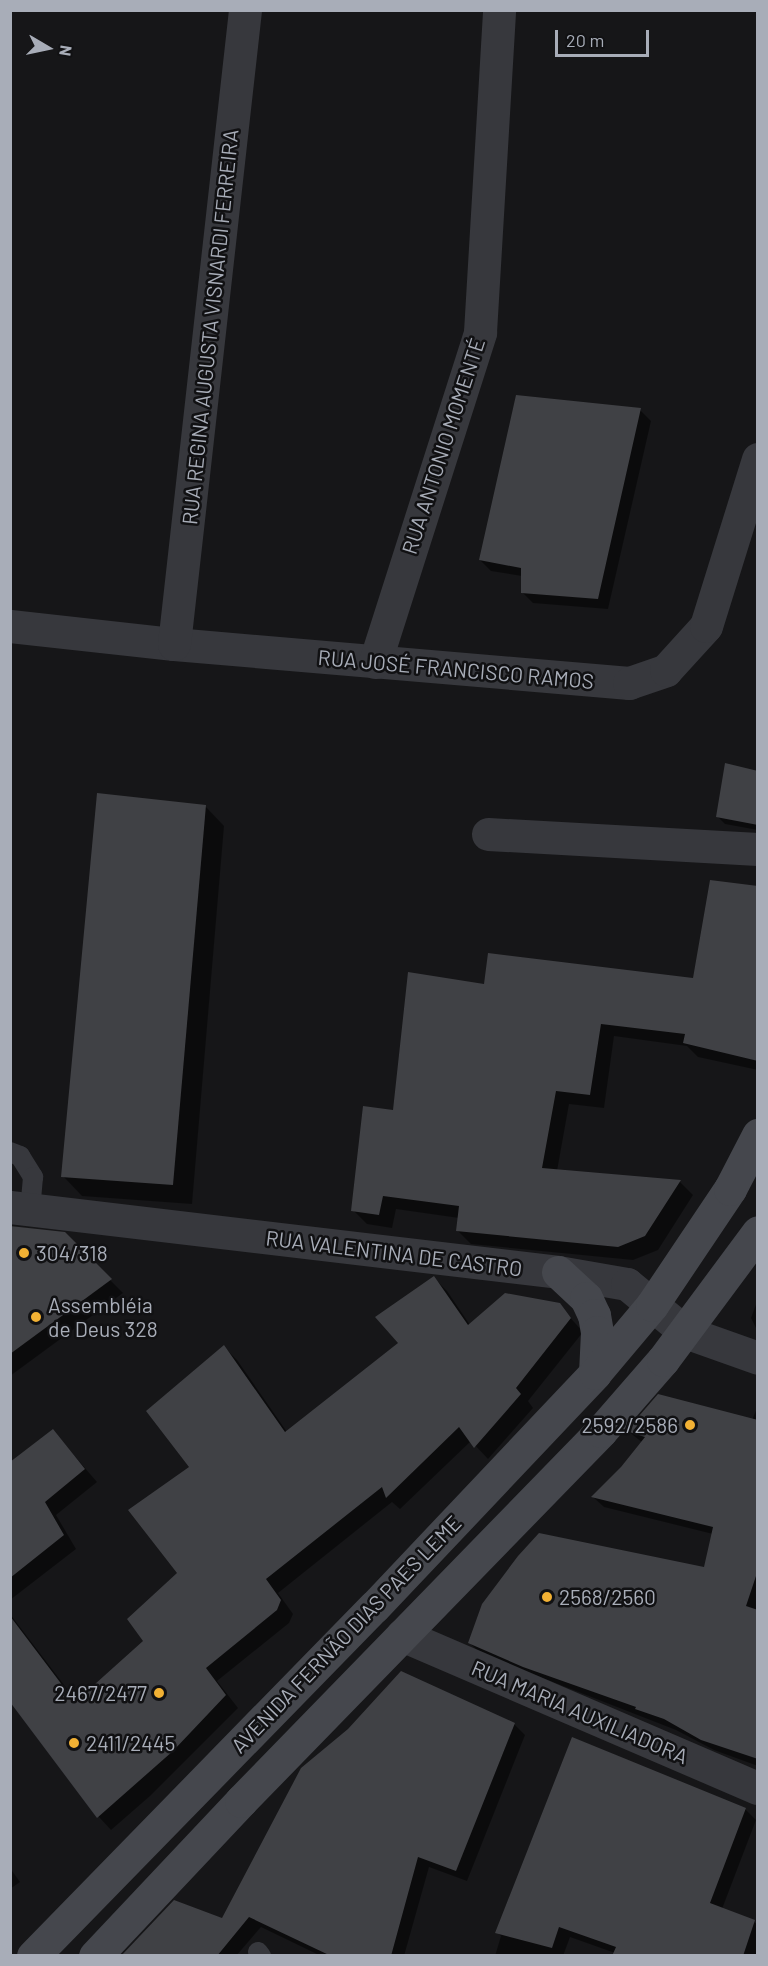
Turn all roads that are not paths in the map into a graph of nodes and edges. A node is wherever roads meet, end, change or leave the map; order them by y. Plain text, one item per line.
1 (245, 10) edge
2 (499, 10) edge
3 (758, 459) edge
4 (10, 626) edge
5 (174, 644) junction
6 (375, 662) junction
7 (488, 834) dead end
8 (758, 849) edge
9 (758, 1134) edge
10 (10, 1152) edge
11 (20, 1208) edge
12 (758, 1232) edge
13 (558, 1272) junction
14 (652, 1305) junction
15 (686, 1332) junction
16 (758, 1358) edge
17 (595, 1373) junction
18 (402, 1635) junction
19 (758, 1788) edge
20 (33, 1956) edge
21 (95, 1956) edge

1 - 5 street, RUA REGINA AUGUSTA VISNARDI FERREIRA
2 - 6 street, RUA ANTONIO MOMENTÉ
3 - 6 street, RUA JOSÉ FRANCISCO RAMOS
4 - 5 street, RUA JOSÉ FRANCISCO RAMOS
5 - 6 street, RUA JOSÉ FRANCISCO RAMOS
7 - 8 street
9 - 14 main road, AVENIDA FERNÃO DIAS PAES LEME
10 - 11 lane
11 - 13 street, RUA VALENTINA DE CASTRO
12 - 15 main road, AVENIDA FERNÃO DIAS PAES LEME
13 - 14 street, RUA VALENTINA DE CASTRO
13 - 17 main road
14 - 15 street, RUA VALENTINA DE CASTRO
14 - 17 main road, AVENIDA FERNÃO DIAS PAES LEME
15 - 16 street, RUA VALENTINA DE CASTRO
15 - 18 main road, AVENIDA FERNÃO DIAS PAES LEME
17 - 20 main road, AVENIDA FERNÃO DIAS PAES LEME
18 - 19 street, RUA MARIA AUXILIADORA
18 - 21 main road, AVENIDA FERNÃO DIAS PAES LEME

